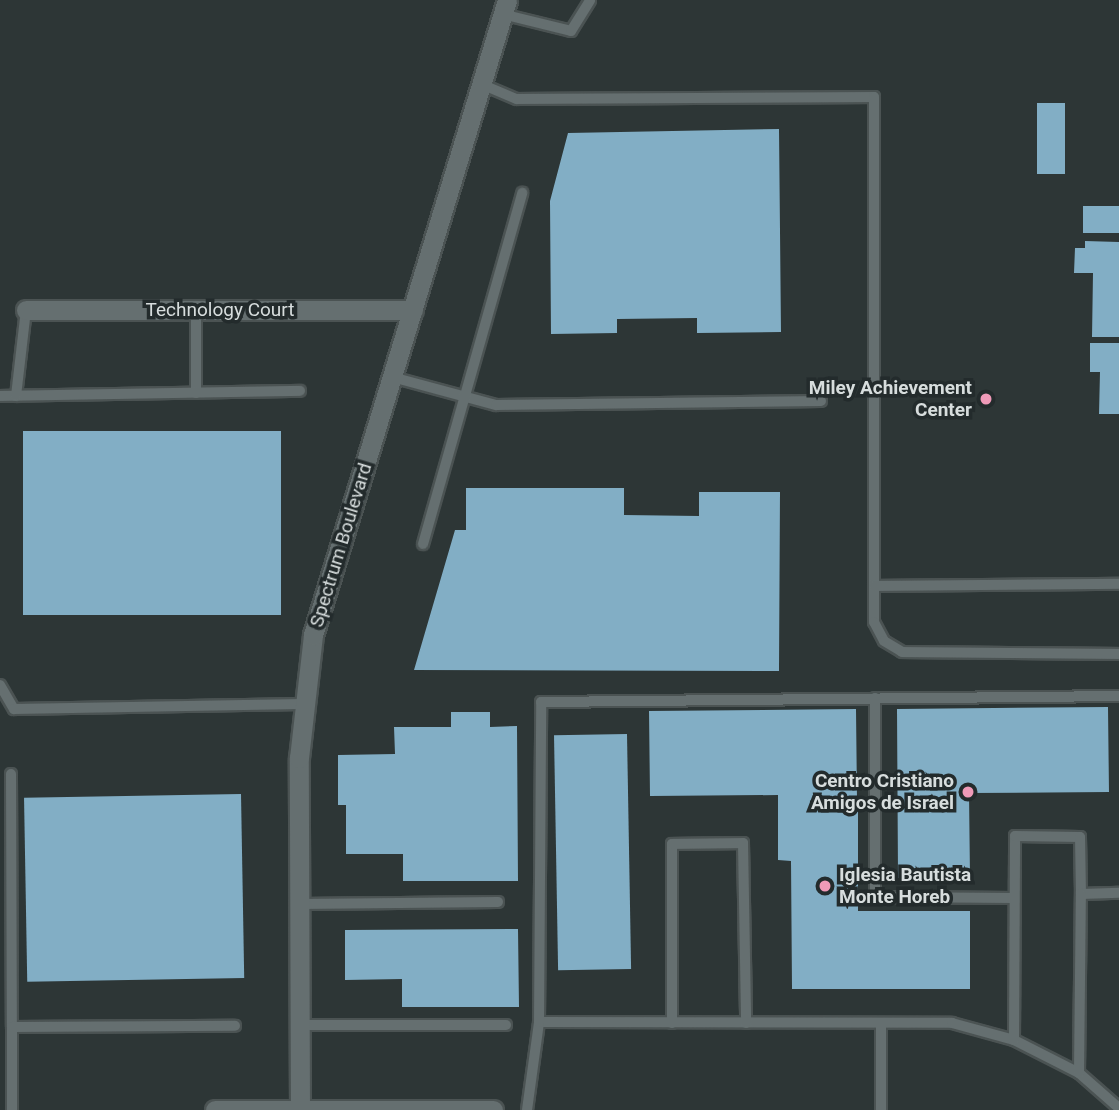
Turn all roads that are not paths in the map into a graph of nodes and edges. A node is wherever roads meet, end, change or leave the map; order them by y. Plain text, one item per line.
1 (590, 0) edge
2 (504, 7) edge
3 (481, 84) junction
4 (522, 193) dead end
5 (26, 310) joint
6 (197, 310) junction
7 (413, 310) junction
8 (393, 377) junction
9 (300, 391) dead end
10 (197, 393) junction
11 (0, 396) edge
12 (16, 396) junction
13 (463, 396) junction
14 (821, 401) dead end
15 (423, 544) dead end
16 (1119, 584) edge
17 (874, 586) junction
18 (1119, 654) edge
19 (0, 685) edge
20 (1119, 696) edge
21 (875, 698) junction
22 (302, 704) junction
23 (11, 774) dead end
24 (1119, 893) edge
25 (1081, 894) junction
26 (1014, 898) junction
27 (498, 902) dead end
28 (300, 904) junction
29 (539, 1022) junction
30 (672, 1023) junction
31 (746, 1023) junction
32 (881, 1023) junction
33 (300, 1025) junction
34 (506, 1025) dead end
35 (235, 1026) dead end
36 (12, 1027) junction
37 (1014, 1040) junction
38 (1079, 1073) junction
39 (1119, 1108) edge
40 (12, 1110) edge
41 (215, 1110) edge
42 (300, 1110) edge
43 (371, 1110) edge
44 (493, 1110) edge
45 (527, 1110) edge
46 (881, 1110) edge

1 - 2 lane
2 - 3 street, Spectrum Boulevard
3 - 7 street, Spectrum Boulevard
3 - 17 lane
4 - 13 lane
5 - 6 street, Technology Court
5 - 12 lane
6 - 7 street, Technology Court
6 - 10 lane
7 - 8 street, Spectrum Boulevard
8 - 13 lane
8 - 22 street, Spectrum Boulevard
9 - 10 lane
10 - 12 lane
11 - 12 lane
13 - 14 lane
13 - 15 lane
16 - 17 lane
17 - 18 lane
19 - 22 lane
20 - 21 lane
21 - 26 lane
21 - 29 lane
22 - 28 street, Spectrum Boulevard
23 - 36 lane
24 - 25 lane
25 - 26 lane
25 - 38 lane
26 - 37 lane
27 - 28 lane
28 - 33 street, Spectrum Boulevard
29 - 30 lane
29 - 45 lane
30 - 31 lane
30 - 31 lane
31 - 32 lane
32 - 37 lane
32 - 46 lane
33 - 34 lane
33 - 42 street, Spectrum Boulevard
35 - 36 lane
36 - 40 lane
37 - 38 lane
38 - 39 lane
41 - 42 street
42 - 43 street
43 - 44 street

